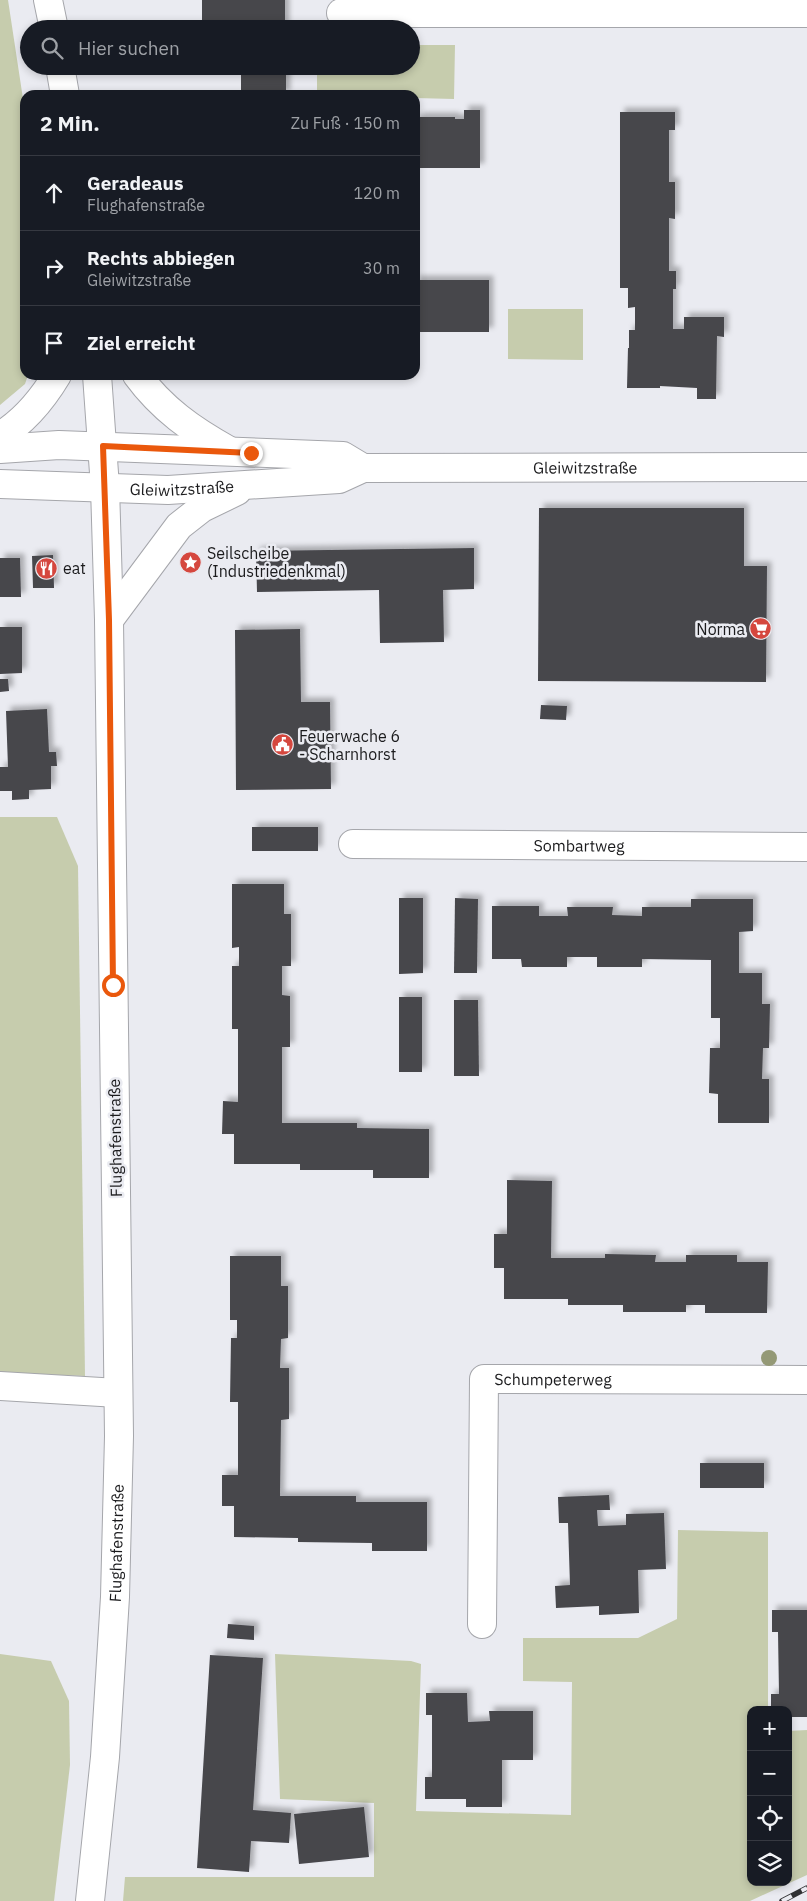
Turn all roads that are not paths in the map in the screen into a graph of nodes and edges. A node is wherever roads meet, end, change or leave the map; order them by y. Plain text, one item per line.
1 (48, 0) edge
2 (341, 13) dead end
3 (807, 13) edge
4 (52, 20) edge
5 (62, 75) edge
6 (64, 90) edge
7 (53, 380) edge
8 (97, 380) edge
9 (141, 380) edge
10 (0, 436) edge
11 (103, 446) junction
12 (0, 449) edge
13 (232, 452) junction
14 (807, 467) edge
15 (363, 468) junction
16 (0, 484) edge
17 (252, 484) junction
18 (105, 487) junction
19 (109, 620) junction
20 (353, 844) dead end
21 (807, 847) edge
22 (807, 1380) edge
23 (0, 1386) edge
24 (118, 1393) junction
25 (482, 1624) dead end
26 (90, 1901) edge

1 - 4 street
2 - 3 street
5 - 6 street
7 - 10 street
8 - 11 street, Flughafenstraße
9 - 13 street
11 - 12 street, Gleiwitzstraße
11 - 13 street, Gleiwitzstraße
11 - 18 street, Flughafenstraße
13 - 15 street, Gleiwitzstraße
14 - 15 street, Gleiwitzstraße
15 - 17 street, Gleiwitzstraße
16 - 18 street, Gleiwitzstraße
17 - 18 street, Gleiwitzstraße
17 - 19 street
18 - 19 street, Flughafenstraße
19 - 24 street, Flughafenstraße
20 - 21 street, Sombartweg
22 - 25 street, Schumpeterweg
23 - 24 street
24 - 26 street, Flughafenstraße

